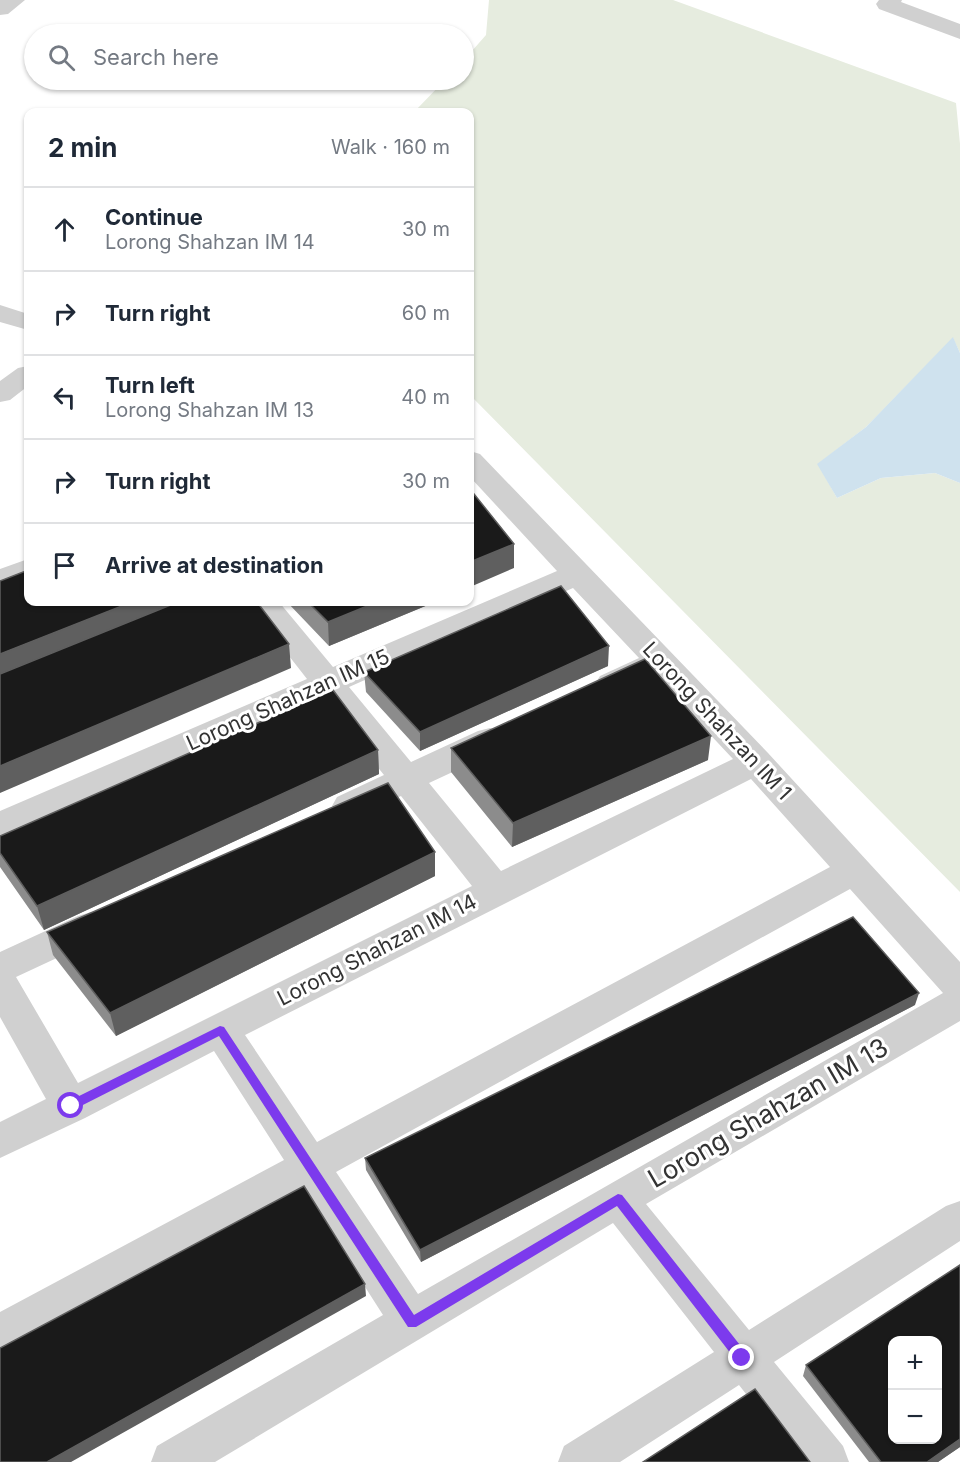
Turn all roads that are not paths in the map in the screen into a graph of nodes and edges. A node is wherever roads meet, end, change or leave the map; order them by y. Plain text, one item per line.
1 (14, 0) edge
2 (889, 2) edge
3 (0, 9) edge
4 (960, 32) edge
5 (0, 313) edge
6 (24, 321) edge
7 (24, 377) edge
8 (0, 394) edge
9 (474, 470) edge
10 (483, 494) edge
11 (24, 572) edge
12 (577, 574) junction
13 (0, 581) edge
14 (265, 606) edge
15 (661, 661) junction
16 (329, 682) junction
17 (586, 696) edge
18 (523, 725) edge
19 (756, 762) junction
20 (406, 779) junction
21 (321, 819) edge
22 (0, 826) edge
23 (855, 870) junction
24 (496, 890) junction
25 (118, 914) edge
26 (0, 968) edge
27 (0, 983) edge
28 (960, 987) edge
29 (960, 1002) edge
30 (220, 1030) junction
31 (71, 1106) junction
32 (0, 1141) edge
33 (311, 1166) junction
34 (618, 1199) junction
35 (960, 1219) edge
36 (412, 1323) junction
37 (0, 1334) edge
38 (742, 1358) junction
39 (219, 1450) edge
40 (173, 1462) edge
41 (580, 1462) edge
42 (827, 1462) edge

1 - 3 street
2 - 4 street
5 - 6 street
7 - 8 street
9 - 10 street, Lorong Shahzan IM 1
10 - 12 street, Lorong Shahzan IM 1
11 - 13 street
12 - 15 street, Lorong Shahzan IM 1
12 - 16 street, Lorong Shahzan IM 15
14 - 16 street
15 - 17 street
15 - 19 street, Lorong Shahzan IM 1
16 - 20 street
16 - 22 street, Lorong Shahzan IM 15
18 - 20 street
19 - 23 street, Lorong Shahzan IM 1
19 - 24 street, Lorong Shahzan IM 14
20 - 21 street
20 - 24 street
23 - 28 street, Lorong Shahzan IM 1
23 - 33 street
24 - 30 street, Lorong Shahzan IM 14
25 - 26 street
27 - 31 street
29 - 34 street, Lorong Shahzan IM 13
30 - 31 street, Lorong Shahzan IM 14
30 - 33 street
31 - 32 street, Lorong Shahzan IM 14
33 - 36 street
33 - 37 street
34 - 36 street, Lorong Shahzan IM 13
34 - 38 street
35 - 38 street
36 - 39 street, Lorong Shahzan IM 13
38 - 41 street
38 - 42 street
39 - 40 street, Lorong Shahzan IM 13

